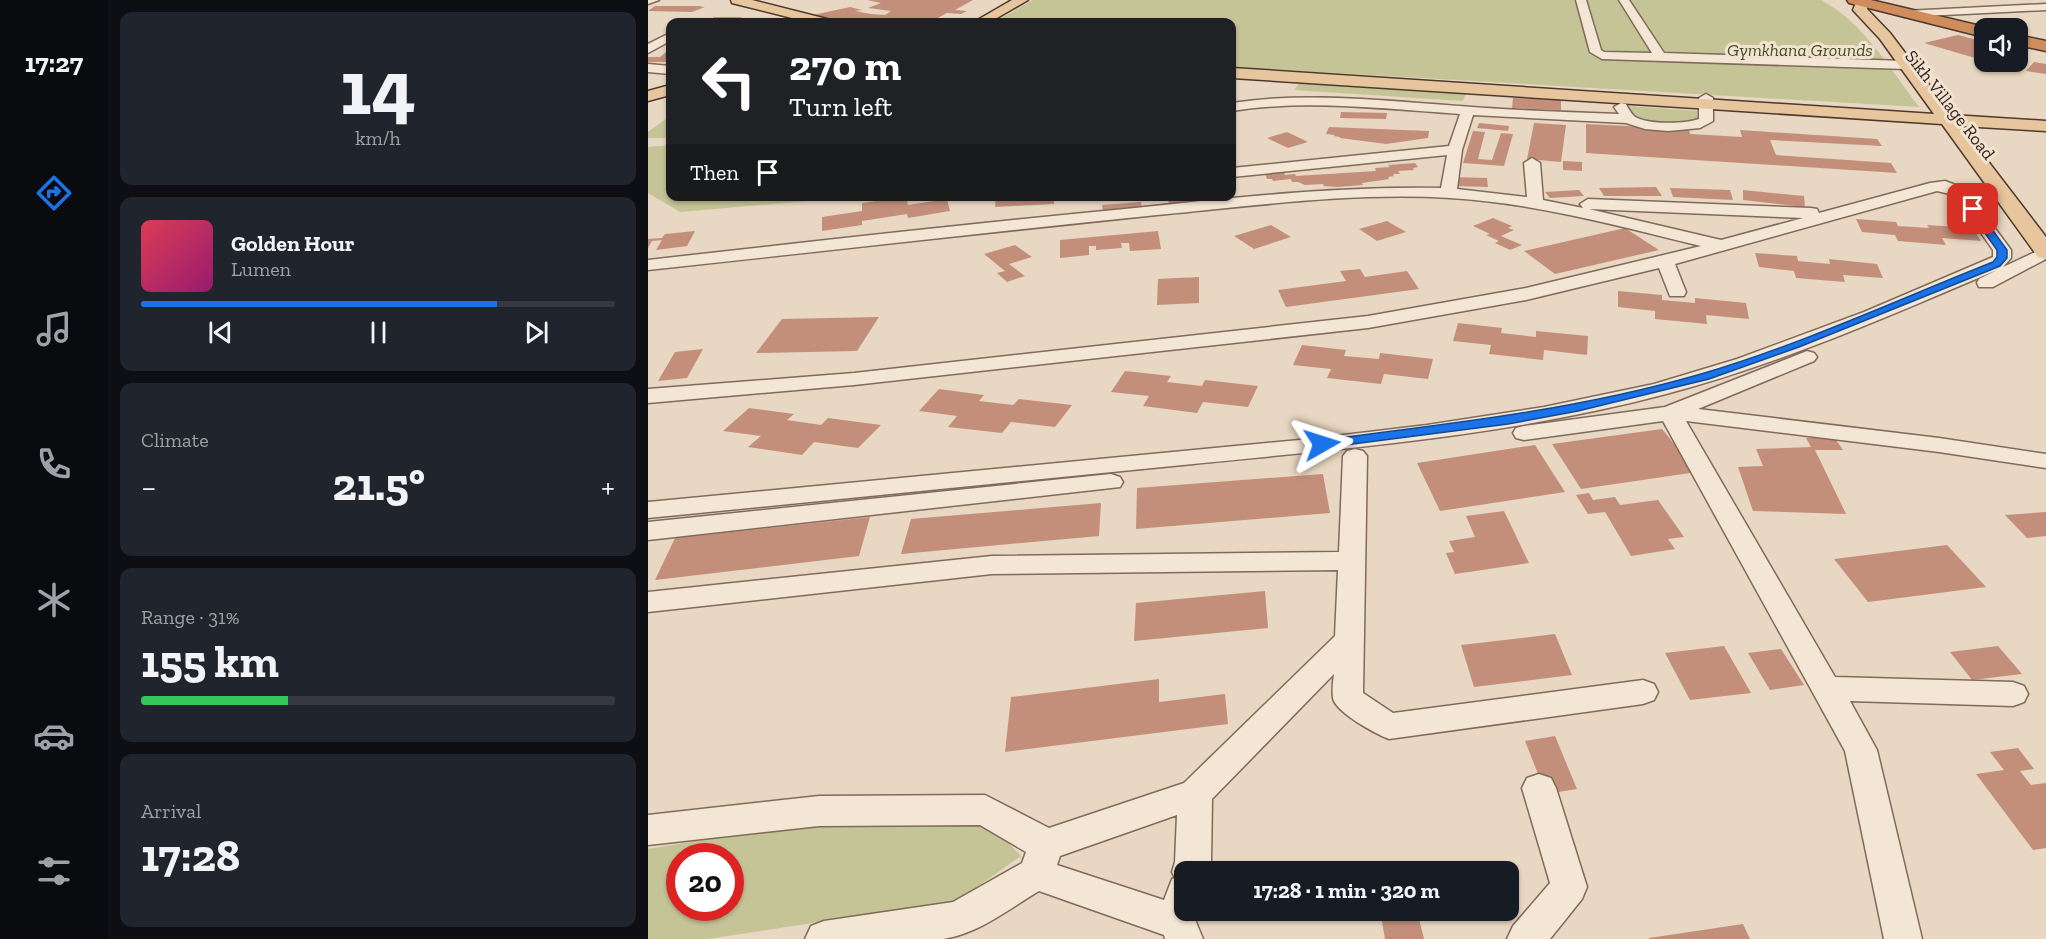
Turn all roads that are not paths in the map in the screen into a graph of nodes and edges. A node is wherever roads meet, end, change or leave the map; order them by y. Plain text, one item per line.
1 (654, 0) edge
2 (719, 0) edge
3 (737, 0) edge
4 (1008, 0) edge
5 (1022, 0) edge
6 (1581, 0) edge
7 (1624, 0) edge
8 (1840, 0) edge
9 (648, 1) edge
10 (1863, 4) edge
11 (2046, 6) edge
12 (1905, 14) junction
13 (788, 18) edge
14 (807, 18) edge
15 (975, 18) edge
16 (988, 18) edge
17 (1974, 30) edge
18 (666, 38) edge
19 (2028, 40) edge
20 (2046, 40) edge
21 (2028, 42) edge
22 (2046, 46) edge
23 (648, 49) edge
24 (1660, 57) junction
25 (1905, 65) junction
26 (648, 68) edge
27 (666, 70) edge
28 (1236, 71) edge
29 (1236, 71) edge
30 (666, 91) edge
31 (648, 96) edge
32 (666, 96) edge
33 (1614, 98) junction
34 (648, 100) edge
35 (1706, 100) junction
36 (1236, 106) edge
37 (1468, 111) junction
38 (1953, 118) junction
39 (1630, 119) junction
40 (2046, 124) edge
41 (1455, 150) junction
42 (1532, 163) dead end
43 (1236, 172) edge
44 (1448, 193) junction
45 (1230, 201) edge
46 (1236, 201) edge
47 (1157, 203) edge
48 (1539, 203) junction
49 (1834, 214) junction
50 (2046, 233) edge
51 (1722, 246) junction
52 (2046, 252) edge
53 (1665, 261) junction
54 (648, 265) edge
55 (1677, 292) dead end
56 (648, 396) edge
57 (1670, 413) junction
58 (1355, 456) junction
59 (2046, 461) edge
60 (648, 510) edge
61 (648, 531) edge
62 (1351, 561) junction
63 (648, 602) edge
64 (1348, 641) junction
65 (1827, 689) junction
66 (1643, 692) dead end
67 (2013, 694) dead end
68 (1539, 788) dead end
69 (1195, 794) junction
70 (648, 830) edge
71 (1041, 859) junction
72 (1193, 861) edge
73 (1174, 914) edge
74 (824, 939) edge
75 (1526, 939) edge
76 (1903, 939) edge

1 - 9 street
2 - 13 main road
3 - 14 main road
4 - 15 main road
5 - 16 main road
6 - 24 street
7 - 24 street
8 - 10 highway
10 - 12 highway
10 - 25 main road
10 - 38 main road, Sikh Village Road
11 - 12 street
12 - 17 highway
18 - 23 street
19 - 20 street
21 - 22 highway
24 - 25 street
25 - 38 main road
26 - 27 street
28 - 33 main road
29 - 35 main road
30 - 31 main road
32 - 34 main road
33 - 35 main road
33 - 39 street
35 - 38 main road
35 - 39 street
36 - 37 street
37 - 39 street
37 - 41 street
38 - 40 main road
38 - 50 main road, Sikh Village Road
38 - 52 main road, Sikh Village Road
41 - 43 street
41 - 44 street
42 - 48 street
44 - 46 street
44 - 48 street
45 - 47 street
47 - 54 street
48 - 49 street
48 - 51 street
49 - 51 street
49 - 60 street
51 - 53 street
52 - 57 street
53 - 55 street
53 - 56 street
57 - 58 street
57 - 59 street
57 - 65 street
58 - 61 street
58 - 62 street
62 - 63 street
62 - 64 street
64 - 66 street
64 - 69 street
65 - 67 street
65 - 76 street
68 - 75 street
69 - 71 street
69 - 72 street
70 - 71 street
71 - 73 street
71 - 74 street

